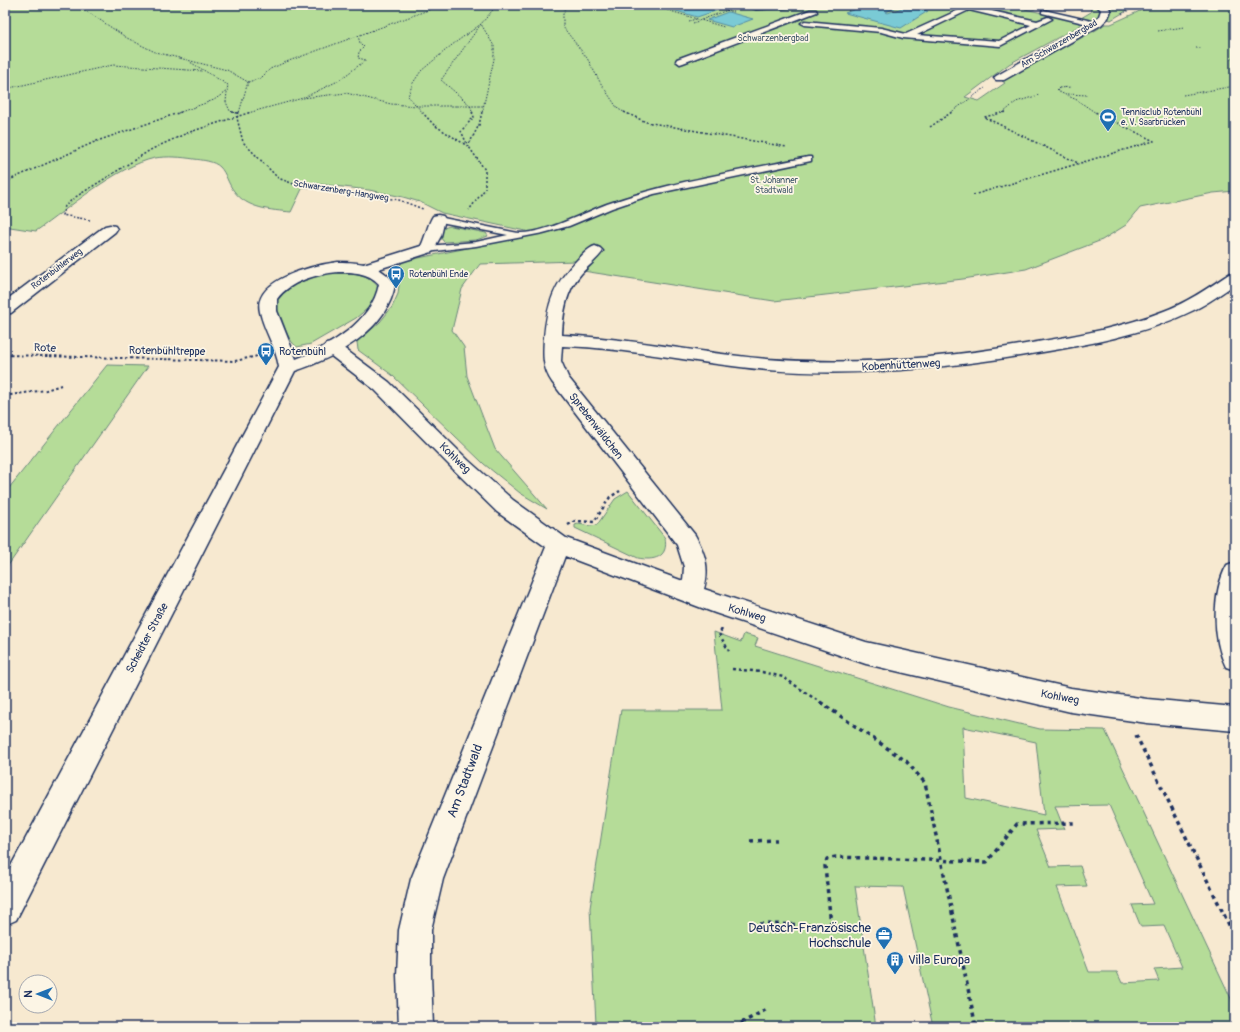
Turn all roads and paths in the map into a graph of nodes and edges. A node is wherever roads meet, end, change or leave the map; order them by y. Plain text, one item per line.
1 (74, 5) edge
2 (442, 5) edge
3 (497, 5) edge
4 (566, 5) edge
5 (650, 5) edge
6 (748, 5) edge
7 (800, 5) edge
8 (860, 5) edge
9 (955, 5) edge
10 (1101, 5) edge
11 (716, 7) dead end
12 (668, 8) dead end
13 (713, 8) dead end
14 (731, 8) dead end
15 (968, 8) junction
16 (665, 9) junction
17 (848, 11) dead end
18 (813, 12) dead end
19 (692, 15) dead end
20 (688, 16) junction
21 (1049, 16) joint
22 (697, 19) junction
23 (701, 20) junction
24 (689, 22) dead end
25 (693, 23) dead end
26 (805, 23) dead end
27 (481, 24) junction
28 (1038, 24) junction
29 (1096, 24) junction
30 (1184, 27) dead end
31 (727, 28) dead end
32 (1158, 31) dead end
33 (358, 36) junction
34 (907, 36) junction
35 (1196, 48) dead end
36 (1201, 48) dead end
37 (1235, 58) edge
38 (1230, 59) dead end
39 (188, 61) junction
40 (680, 61) dead end
41 (203, 71) junction
42 (1000, 78) joint
43 (248, 82) junction
44 (1235, 86) edge
45 (1071, 87) dead end
46 (5, 89) edge
47 (227, 91) junction
48 (1062, 93) junction
49 (1039, 95) dead end
50 (1087, 95) dead end
51 (1183, 95) dead end
52 (1083, 96) junction
53 (303, 98) junction
54 (1083, 103) junction
55 (417, 106) junction
56 (470, 106) junction
57 (483, 106) junction
58 (238, 113) junction
59 (237, 118) junction
60 (930, 127) dead end
61 (468, 146) junction
62 (808, 159) joint
63 (1078, 163) junction
64 (5, 182) edge
65 (973, 195) dead end
66 (478, 198) dead end
67 (438, 219) junction
68 (91, 221) dead end
69 (110, 229) dead end
70 (518, 235) junction
71 (427, 248) junction
72 (595, 251) dead end
73 (363, 269) junction
74 (1235, 277) edge
75 (5, 309) edge
76 (553, 340) junction
77 (332, 348) junction
78 (5, 355) edge
79 (85, 357) joint
80 (249, 358) dead end
81 (288, 367) junction
82 (62, 385) dead end
83 (10, 395) dead end
84 (625, 487) dead end
85 (564, 533) junction
86 (1235, 571) edge
87 (691, 594) junction
88 (719, 634) dead end
89 (729, 651) dead end
90 (1235, 660) edge
91 (732, 669) dead end
92 (1123, 707) junction
93 (1235, 719) edge
94 (1077, 823) dead end
95 (777, 840) dead end
96 (750, 841) dead end
97 (942, 859) junction
98 (5, 908) edge
99 (759, 924) dead end
100 (1235, 937) edge
101 (769, 1008) dead end
102 (416, 1027) edge
103 (734, 1027) edge
104 (976, 1027) edge

1 - 39 path
2 - 33 path
3 - 27 path
4 - 62 path
5 - 16 path
6 - 7 street
8 - 17 path
9 - 15 street
10 - 29 street, Am Schwarzenbergbad
11 - 13 path
12 - 16 path
14 - 23 path
15 - 28 street
15 - 34 street
16 - 20 path
18 - 40 street
19 - 20 path
20 - 22 path
21 - 28 street
21 - 29 lane
22 - 23 path
22 - 24 path
23 - 25 path
23 - 31 path
26 - 34 street
27 - 55 path
27 - 56 path
27 - 57 path
28 - 34 street
29 - 42 street, Am Schwarzenbergbad
30 - 32 path
33 - 43 path
33 - 53 path
35 - 36 path
37 - 38 path
39 - 41 path
39 - 43 path
41 - 46 path
41 - 47 path
42 - 60 path
43 - 58 path, Schwarzenberg-Hangweg
44 - 51 path
45 - 48 path
47 - 58 path
47 - 64 path
48 - 52 path
48 - 54 path
49 - 63 path
50 - 52 path
52 - 54 path
53 - 55 path
53 - 59 path
54 - 63 path
55 - 56 path
55 - 61 path
56 - 57 path
56 - 61 path
57 - 61 path
58 - 59 path, Schwarzenberg-Hangweg
59 - 67 path, Schwarzenberg-Hangweg
59 - 68 path
61 - 66 path
62 - 70 lane
63 - 65 path
67 - 70 lane
67 - 71 street
69 - 75 street, Rotenbühlerweg
70 - 71 lane
71 - 73 street
72 - 76 street, Sprebenwäldchen
73 - 77 street
73 - 81 street
74 - 76 street, Kobenhüttenweg
76 - 87 street, Sprebenwäldchen
77 - 81 street
77 - 85 street, Kohlweg
78 - 79 path, Rote
79 - 80 path, Rotenbühltreppe
81 - 98 street, Scheidter Straße
82 - 83 path
84 - 85 path
85 - 87 street, Kohlweg
85 - 102 street, Am Stadtwald
86 - 90 street
87 - 92 street, Kohlweg
88 - 89 path
91 - 97 path
92 - 93 street, Kohlweg
92 - 100 path
94 - 97 path
95 - 96 path
97 - 99 path
97 - 104 path
101 - 103 path

